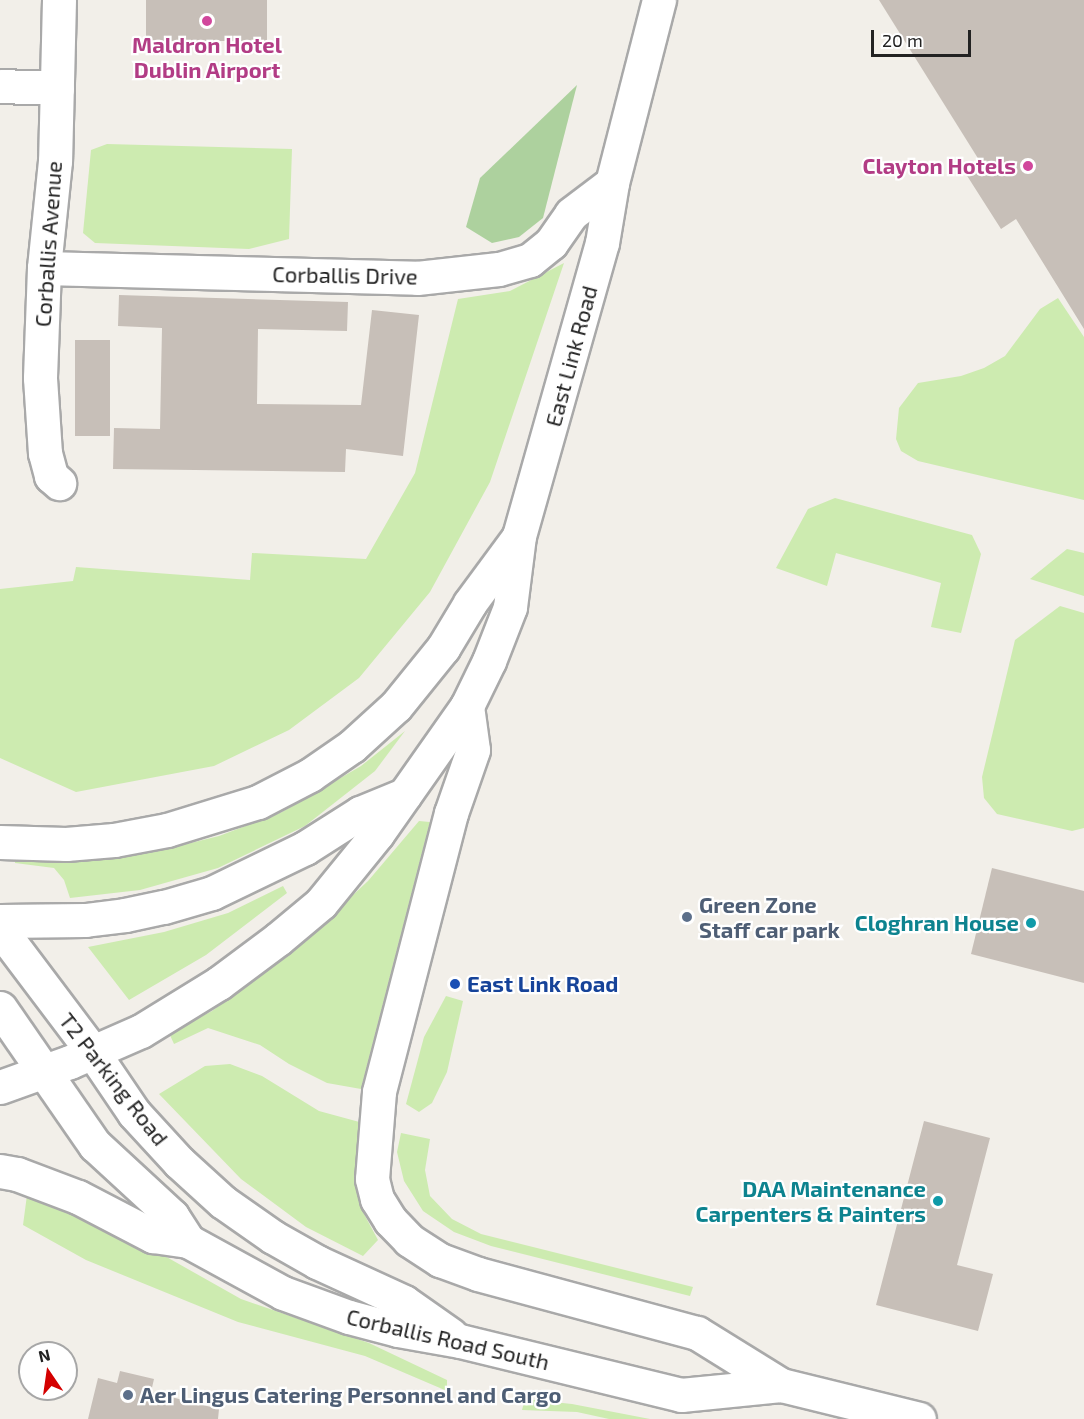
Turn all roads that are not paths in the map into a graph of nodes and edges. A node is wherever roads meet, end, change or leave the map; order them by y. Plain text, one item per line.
1 (59, 0) edge
2 (659, 0) edge
3 (0, 86) edge
4 (57, 88) junction
5 (612, 183) junction
6 (44, 268) junction
7 (59, 483) dead end
8 (519, 536) junction
9 (467, 706) junction
10 (404, 795) junction
11 (0, 842) edge
12 (0, 921) edge
13 (0, 929) edge
14 (0, 1008) edge
15 (92, 1051) junction
16 (45, 1071) junction
17 (0, 1087) edge
18 (0, 1171) edge
19 (188, 1241) junction
20 (460, 1341) junction
21 (782, 1385) junction
22 (919, 1419) edge

1 - 4 street, Corballis Avenue
2 - 5 street, East Link Road
3 - 4 street
4 - 6 street, Corballis Avenue
5 - 6 street, Corballis Drive
5 - 8 street, East Link Road
6 - 7 street, Corballis Avenue
8 - 9 street, East Link Road
8 - 11 street
9 - 10 street, East Link Road
9 - 21 street
10 - 12 street
10 - 15 street, East Link Road
13 - 15 street, T2 Parking Road
14 - 16 street
15 - 16 street
15 - 20 street, T2 Parking Road
16 - 17 street
16 - 19 street
18 - 19 street, Corballis Road South
19 - 20 street, Corballis Road South
20 - 21 street, Corballis Road South
21 - 22 street, Corballis Road South

